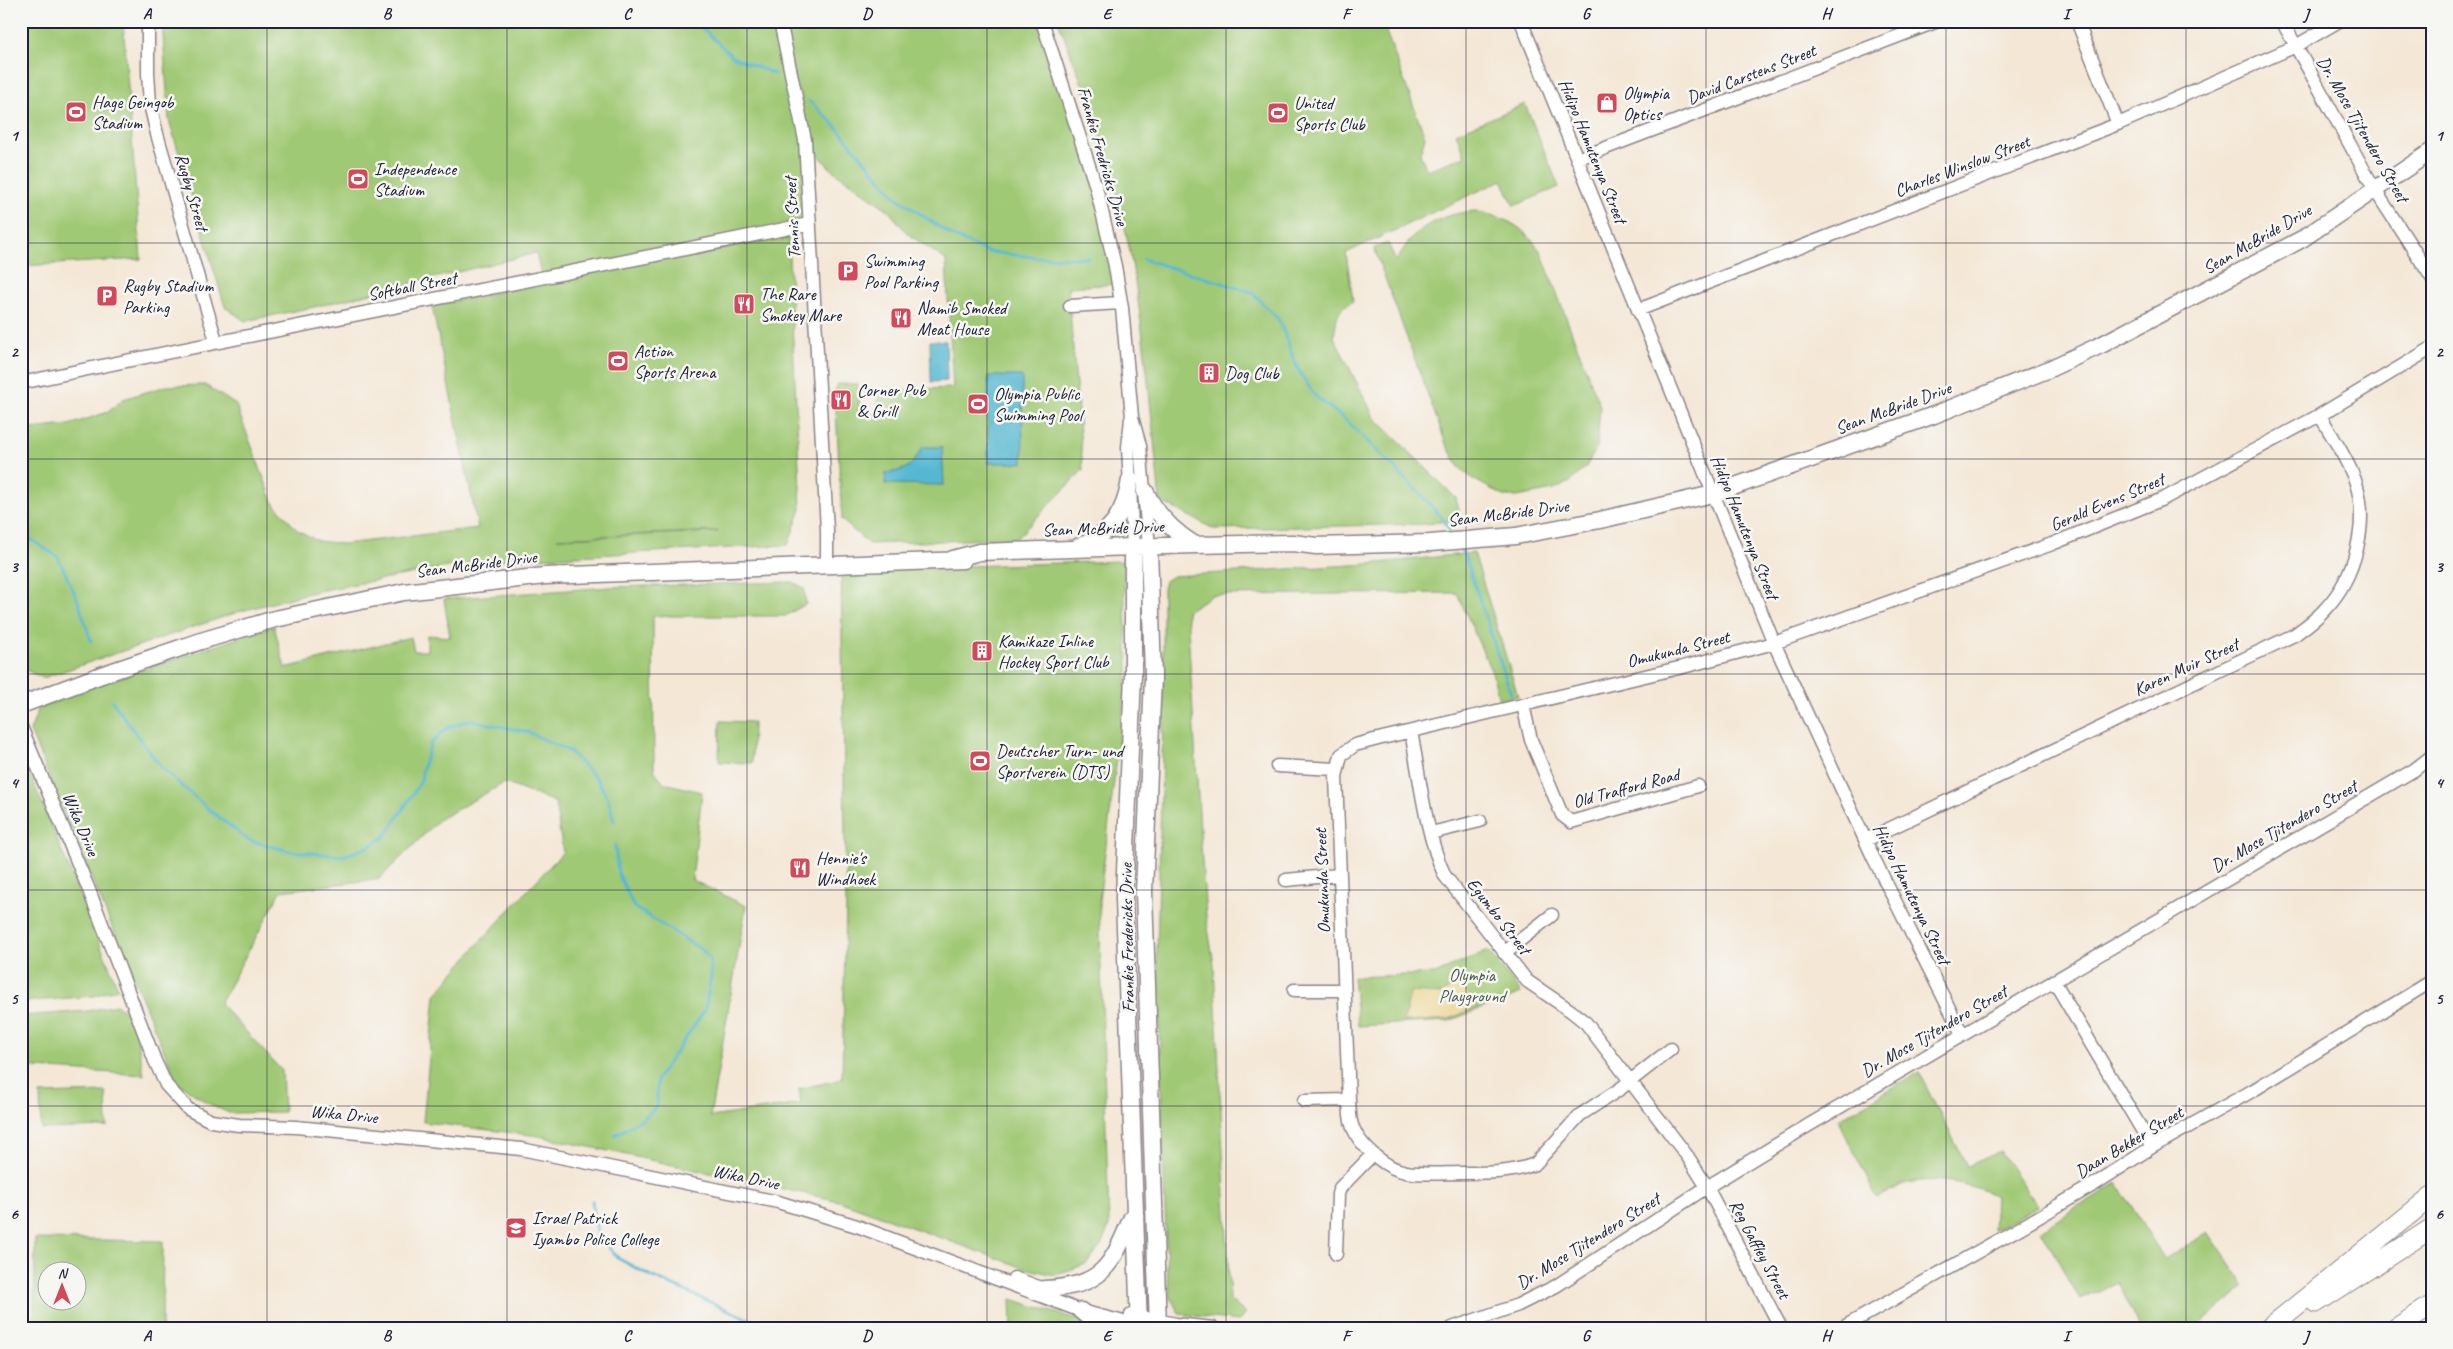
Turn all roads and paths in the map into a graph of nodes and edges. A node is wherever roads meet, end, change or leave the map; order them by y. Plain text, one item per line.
1 (148, 21) edge
2 (780, 21) edge
3 (1042, 21) edge
4 (1521, 21) edge
5 (1938, 21) edge
6 (2077, 21) edge
7 (2282, 21) edge
8 (2340, 21) edge
9 (2296, 46) junction
10 (2118, 124) junction
11 (2432, 151) edge
12 (1577, 159) junction
13 (2375, 190) junction
14 (809, 224) junction
15 (2432, 278) edge
16 (1121, 303) junction
17 (1070, 306) dead end
18 (1638, 310) junction
19 (216, 341) junction
20 (2432, 348) edge
21 (21, 382) edge
22 (2320, 415) junction
23 (1132, 417) junction
24 (1130, 480) junction
25 (1145, 491) junction
26 (1713, 494) junction
27 (1195, 544) junction
28 (1316, 546) junction
29 (1072, 549) junction
30 (1141, 552) junction
31 (952, 559) junction
32 (826, 565) junction
33 (1774, 643) junction
34 (21, 705) edge
35 (1523, 705) junction
36 (21, 727) edge
37 (1411, 732) junction
38 (2432, 756) edge
39 (1277, 766) dead end
40 (1336, 769) junction
41 (1698, 786) dead end
42 (1480, 821) dead end
43 (1431, 833) junction
44 (1866, 840) junction
45 (1338, 875) junction
46 (1286, 880) dead end
47 (1552, 916) dead end
48 (1504, 954) junction
49 (2054, 981) junction
50 (2432, 981) edge
51 (1294, 990) dead end
52 (1344, 990) junction
53 (1962, 1034) junction
54 (1671, 1049) dead end
55 (1629, 1081) junction
56 (1349, 1100) junction
57 (1304, 1102) dead end
58 (2152, 1147) junction
59 (1373, 1154) junction
60 (1707, 1187) junction
61 (2432, 1196) edge
62 (1134, 1212) junction
63 (2432, 1228) edge
64 (907, 1245) junction
65 (1336, 1254) dead end
66 (1044, 1289) junction
67 (2432, 1305) edge
68 (1080, 1311) junction
69 (1146, 1324) edge
70 (1101, 1328) edge
71 (1213, 1328) edge
72 (1452, 1328) edge
73 (1782, 1328) edge
74 (1842, 1328) edge
75 (2269, 1328) edge
76 (2277, 1328) edge
77 (2396, 1328) edge

1 - 19 street, Rugby Street
2 - 14 street, Tennis Street
3 - 16 street, Frankie Fredricks Drive
4 - 12 street, Hidipo Hamutenya Street
5 - 12 street, David Carstens Street
6 - 10 street
7 - 9 street, Dr. Mose Tjitendero Street
8 - 9 street, Charles Winslow Street
9 - 10 street, Charles Winslow Street
9 - 13 street, Dr. Mose Tjitendero Street
10 - 18 street, Charles Winslow Street
11 - 13 main road, Sean McBride Drive
12 - 18 street, Hidipo Hamutenya Street
13 - 15 street, Dr. Mose Tjitendero Street
13 - 26 main road, Sean McBride Drive
14 - 19 street, Softball Street
14 - 32 street, Tennis Street
16 - 17 street
16 - 23 street, Frankie Fredricks Drive
18 - 26 street, Hidipo Hamutenya Street
19 - 21 street, Softball Street
20 - 22 street, Gerald Evens Street
22 - 33 street, Gerald Evens Street
22 - 44 street, Karen Muir Street
23 - 24 street, Frankie Fredricks Drive
23 - 25 street, Frankie Fredricks Drive
24 - 29 main road
24 - 30 street, Frankie Fredricks Drive
25 - 27 main road
25 - 30 street, Frankie Fredricks Drive
26 - 28 main road, Sean McBride Drive
26 - 33 street, Hidipo Hamutenya Street
27 - 28 main road, Sean McBride Drive
27 - 30 main road, Sean McBride Drive
28 - 30 main road, Sean McBride Drive
29 - 30 main road, Sean McBride Drive
29 - 31 main road, Sean McBride Drive
30 - 31 main road, Sean McBride Drive
30 - 62 main road, Frankie Fredericks Drive
30 - 69 main road, Frankie Fredericks Drive
31 - 32 main road, Sean McBride Drive
32 - 34 main road, Sean McBride Drive
33 - 35 street, Omukunda Street
33 - 44 street, Hidipo Hamutenya Street
35 - 37 street, Omukunda Street
35 - 41 street, Old Trafford Road
36 - 64 street, Wika Drive
37 - 40 street, Omukunda Street
37 - 43 street, Egumbo Street
38 - 49 street, Dr. Mose Tjitendero Street
39 - 40 street
40 - 45 street, Omukunda Street
42 - 43 street
43 - 48 street, Egumbo Street
44 - 53 street, Hidipo Hamutenya Street
45 - 46 street
45 - 52 street, Omukunda Street
47 - 48 street
48 - 55 street, Egumbo Street
49 - 53 street, Dr. Mose Tjitendero Street
49 - 58 street
50 - 58 street, Daan Bekker Street
51 - 52 street
52 - 56 street, Omukunda Street
53 - 60 street, Dr. Mose Tjitendero Street
54 - 55 street
55 - 59 street, Omukunda Street
55 - 60 street, Egumbo Street
56 - 57 street
56 - 59 street, Omukunda Street
58 - 74 street, Daan Bekker Street
59 - 65 street
60 - 72 street, Dr. Mose Tjitendero Street
60 - 73 street, Reg Gaffley Street
61 - 75 highway
62 - 66 main road
62 - 69 main road, Frankie Fredericks Drive
63 - 76 highway
64 - 66 street, Wika Drive
64 - 68 street, Wika Drive
66 - 69 street, Wika Drive
67 - 77 highway
68 - 69 street, Wika Drive
68 - 70 main road
69 - 71 street

